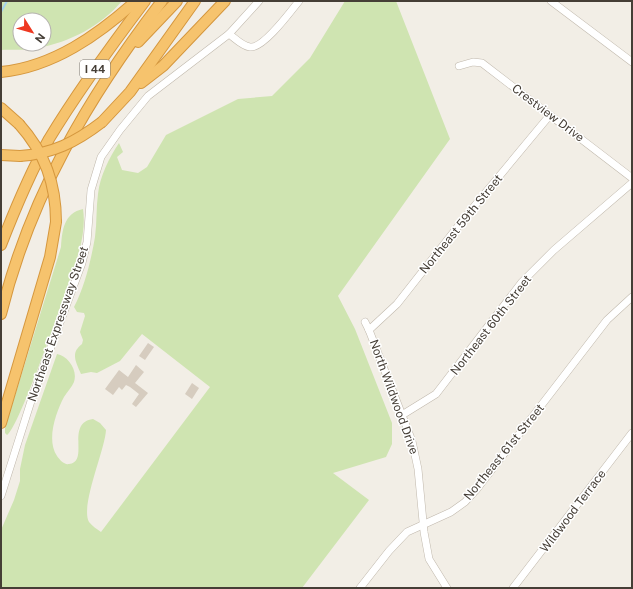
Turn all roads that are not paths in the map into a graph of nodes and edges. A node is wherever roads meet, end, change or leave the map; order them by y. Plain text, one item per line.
1 (136, 1) edge
2 (145, 1) edge
3 (162, 1) edge
4 (177, 1) edge
5 (195, 1) edge
6 (225, 1) edge
7 (260, 1) edge
8 (299, 1) edge
9 (551, 1) edge
10 (229, 34) junction
11 (632, 62) edge
12 (459, 66) dead end
13 (110, 71) junction
14 (1, 72) edge
15 (130, 92) junction
16 (1, 108) edge
17 (550, 115) junction
18 (1, 155) edge
19 (632, 178) edge
20 (632, 184) edge
21 (1, 245) edge
22 (632, 297) edge
23 (1, 314) edge
24 (365, 322) dead end
25 (370, 330) junction
26 (402, 415) junction
27 (1, 422) edge
28 (632, 433) edge
29 (1, 496) edge
30 (423, 524) junction
31 (360, 588) edge
32 (447, 588) edge
33 (513, 588) edge

1 - 14 highway
2 - 21 highway, I 44
3 - 13 highway, I 44
4 - 13 highway
5 - 15 highway
6 - 15 highway
7 - 10 street, Northeast Expressway Street
8 - 10 street
9 - 11 street
10 - 29 street, Northeast Expressway Street
12 - 17 street, Crestview Drive
13 - 23 highway, I 44
15 - 18 highway, bridge
16 - 27 highway, bridge
17 - 19 street, Crestview Drive
17 - 25 street, Northeast 59th Street
20 - 26 street, Northeast 60th Street
22 - 30 street, Northeast 61st Street
24 - 25 street, North Wildwood Drive
25 - 26 street, North Wildwood Drive
26 - 30 street, North Wildwood Drive
28 - 33 street, Wildwood Terrace
30 - 31 street, Northeast 61st Street
30 - 32 street, North Wildwood Drive

